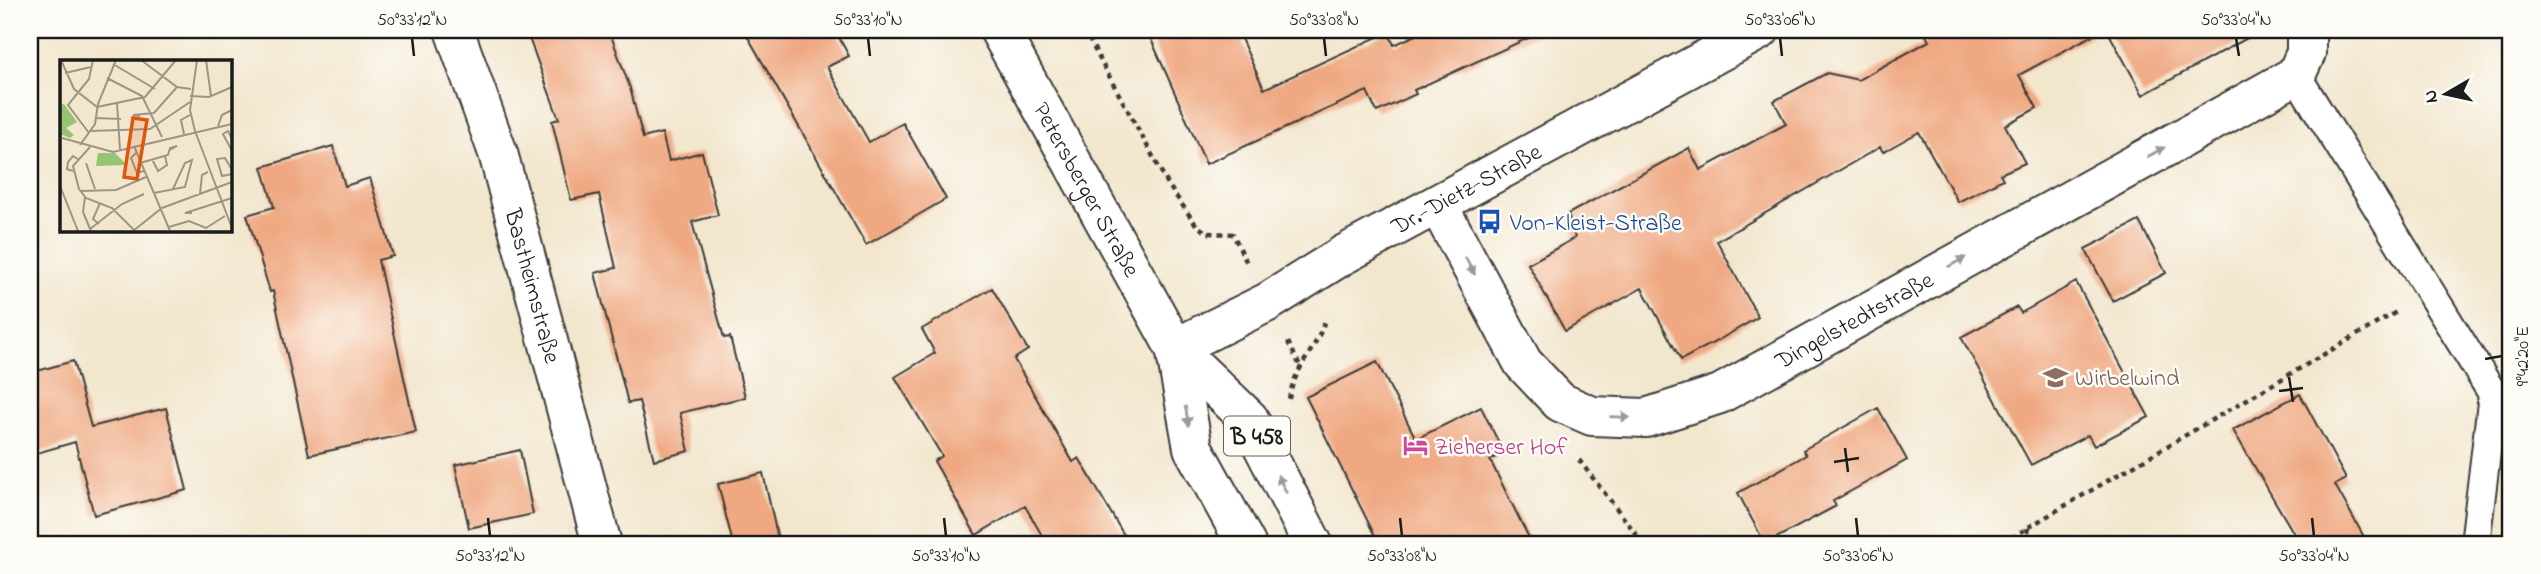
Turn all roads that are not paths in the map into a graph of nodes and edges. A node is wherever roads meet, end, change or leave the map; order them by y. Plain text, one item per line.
1 (454, 30) edge
2 (999, 30) edge
3 (1760, 30) edge
4 (2306, 30) edge
5 (2296, 75) junction
6 (1438, 205) junction
7 (1175, 348) junction
8 (602, 544) edge
9 (1246, 544) edge
10 (1314, 544) edge
11 (2475, 544) edge

1 - 8 street, Bastheimstraße
2 - 7 street, Petersberger Straße / B 458
3 - 6 street, Dr.-Dietz-Straße
4 - 5 street
6 -> 5 street, Dingelstedtstraße
5 - 11 lane
6 - 7 street, Dr.-Dietz-Straße
7 -> 9 street, Petersberger Straße / B 458
10 -> 7 street, Petersberger Straße / B 458

